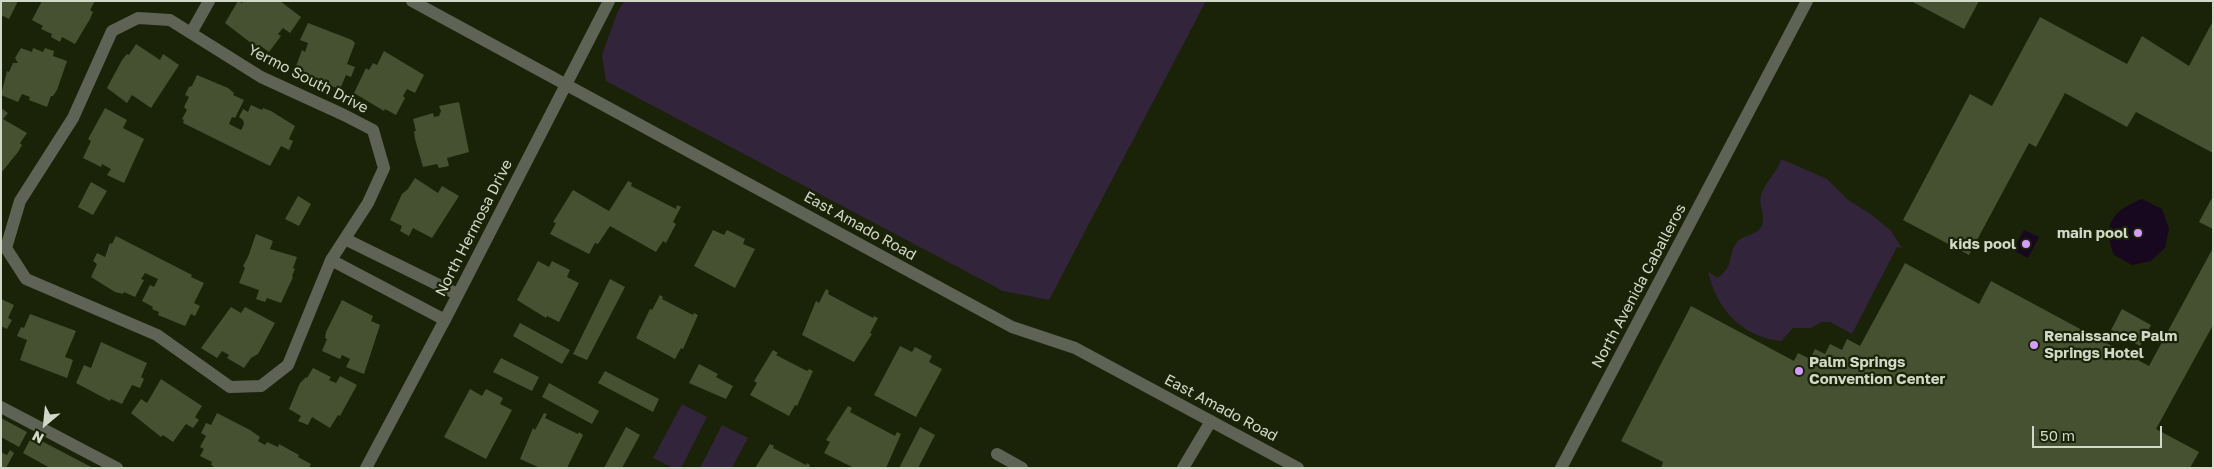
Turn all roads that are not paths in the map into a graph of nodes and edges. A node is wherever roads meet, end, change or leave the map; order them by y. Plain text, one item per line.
1 (210, 1) edge
2 (412, 1) edge
3 (609, 1) edge
4 (1807, 1) edge
5 (191, 33) junction
6 (567, 85) junction
7 (344, 240) junction
8 (330, 260) junction
9 (457, 294) junction
10 (445, 320) junction
11 (1, 407) edge
12 (1210, 421) junction
13 (997, 454) dead end
14 (116, 468) edge
15 (366, 468) edge
16 (1022, 468) edge
17 (1183, 468) edge
18 (1298, 468) edge
19 (1561, 468) edge

1 - 5 street
2 - 6 street, East Amado Road
3 - 6 street, North Hermosa Drive
4 - 19 street, North Avenida Caballeros
5 - 7 street, Yermo South Drive
5 - 8 street, Yermo South Drive
6 - 9 street, North Hermosa Drive
6 - 12 street, East Amado Road
7 - 8 street
7 - 9 street
8 - 10 street
9 - 10 street, North Hermosa Drive
10 - 15 street, North Hermosa Drive
11 - 14 street
12 - 17 street
12 - 18 street, East Amado Road
13 - 16 street

